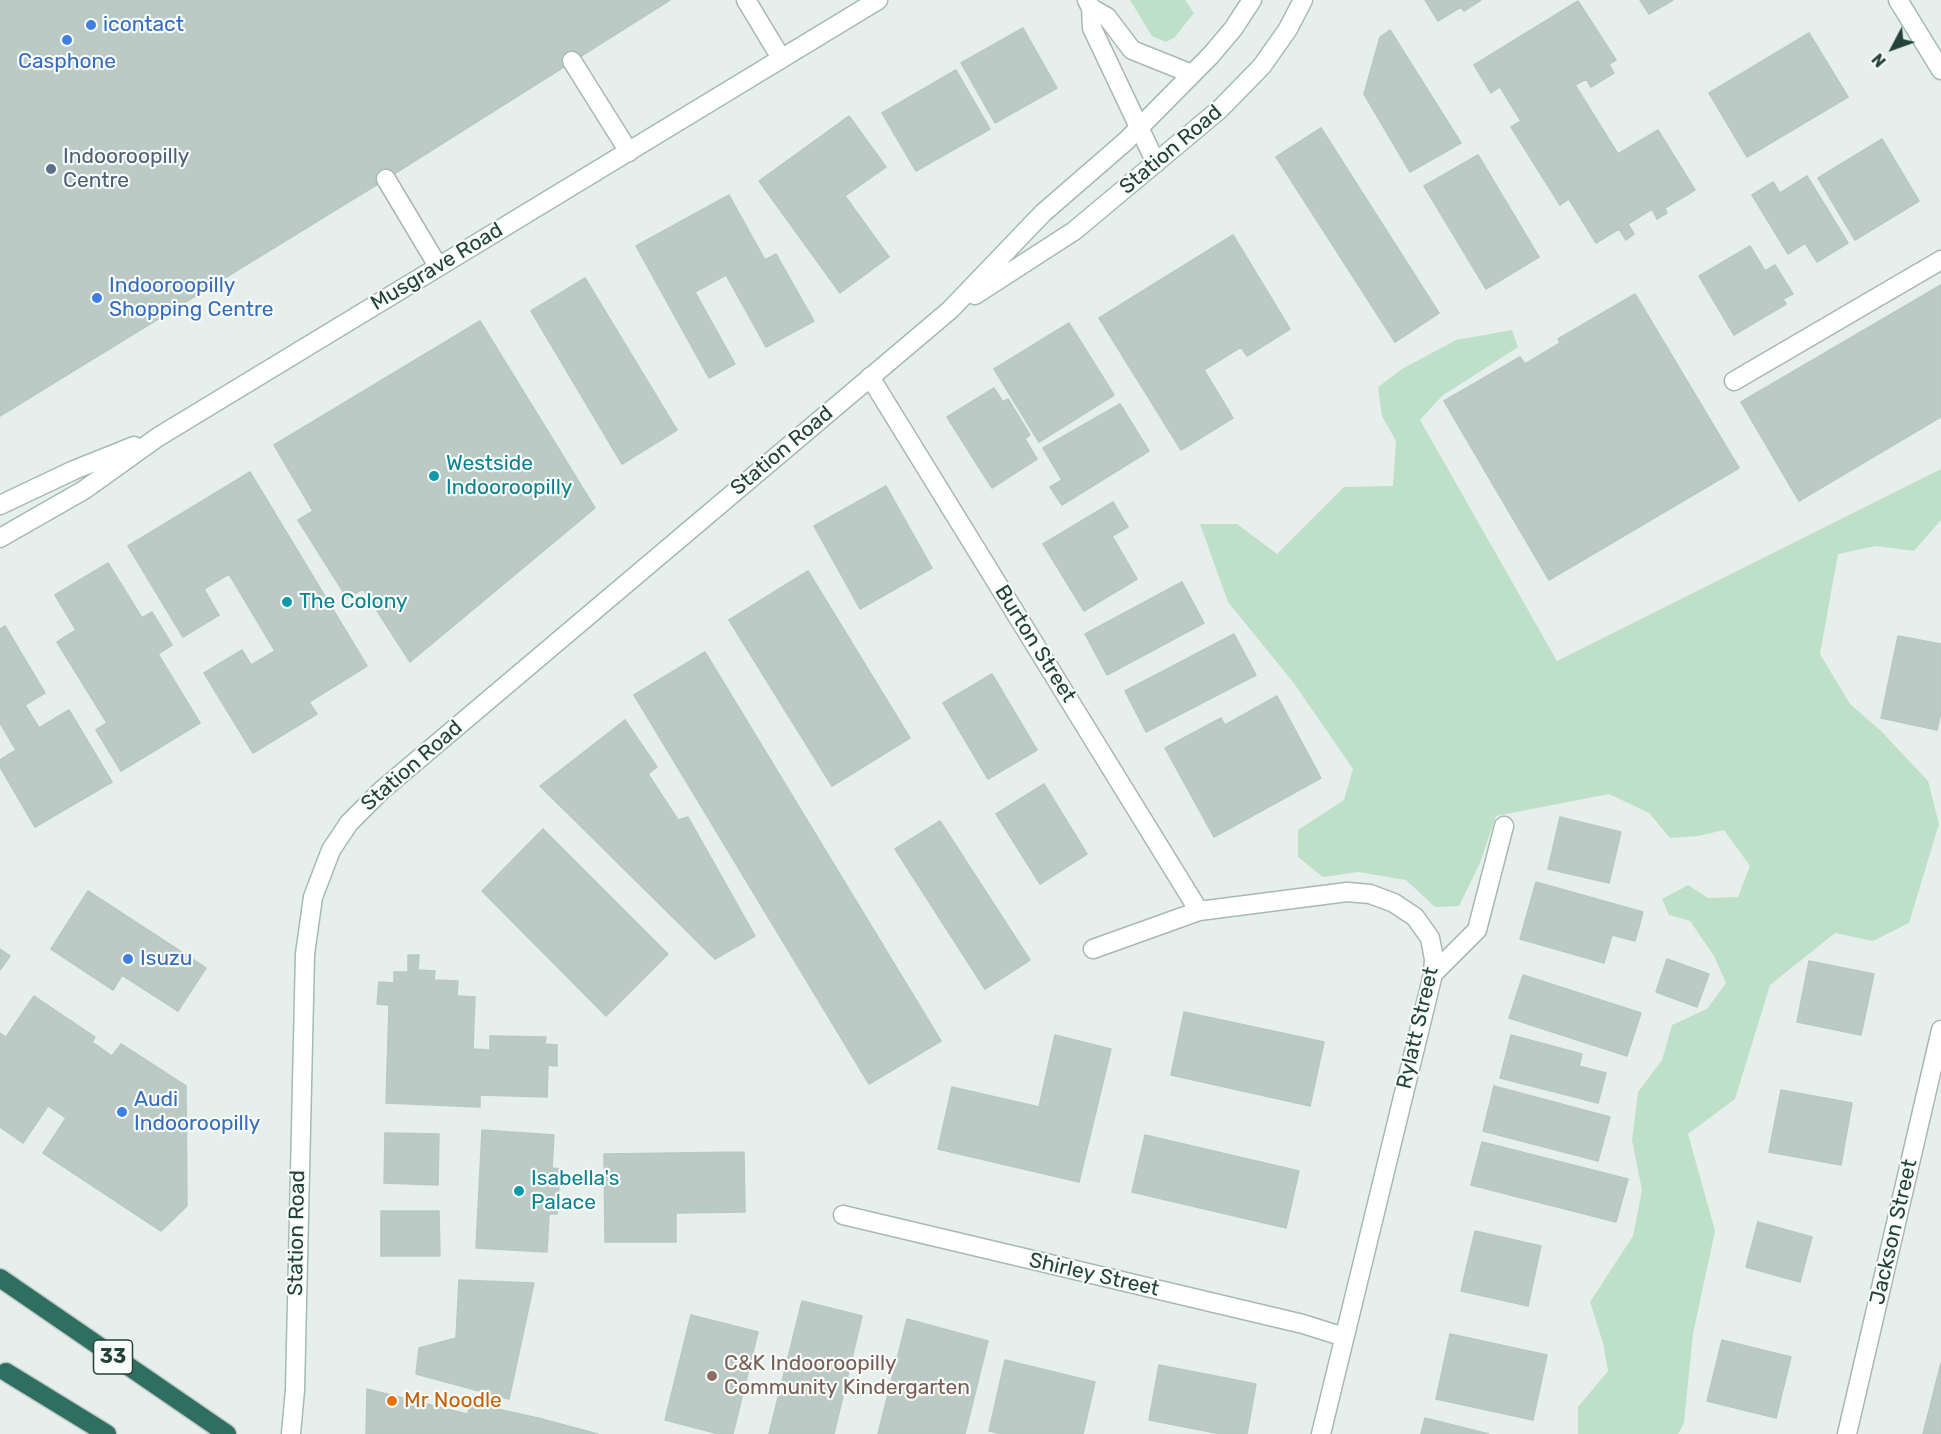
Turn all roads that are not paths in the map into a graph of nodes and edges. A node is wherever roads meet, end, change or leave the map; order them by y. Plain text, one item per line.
1 (746, 0) edge
2 (876, 0) edge
3 (1252, 0) edge
4 (1303, 0) edge
5 (1898, 0) edge
6 (1089, 4) edge
7 (781, 58) junction
8 (572, 61) dead end
9 (1941, 70) edge
10 (1192, 74) junction
11 (1141, 127) junction
12 (629, 152) junction
13 (1156, 163) junction
14 (386, 180) dead end
15 (1941, 260) edge
16 (438, 266) junction
17 (951, 310) junction
18 (870, 377) junction
19 (1734, 381) dead end
20 (158, 437) junction
21 (0, 505) edge
22 (0, 538) edge
23 (1504, 826) dead end
24 (1200, 911) junction
25 (1093, 949) dead end
26 (1433, 974) junction
27 (1941, 1030) edge
28 (843, 1215) dead end
29 (0, 1278) edge
30 (1344, 1337) junction
31 (3, 1375) edge
32 (107, 1434) edge
33 (227, 1434) edge
34 (291, 1434) edge
35 (1322, 1434) edge
36 (1847, 1434) edge

1 - 7 street
2 - 7 street, Musgrave Road
3 - 10 street, Station Road
4 - 13 street, Station Road
5 - 9 street
6 - 10 street
6 - 11 street
7 - 12 street, Musgrave Road
8 - 12 street
10 - 11 street, Station Road
11 - 13 street
11 - 17 street, Station Road
12 - 16 street, Musgrave Road
13 - 17 street, Station Road
14 - 16 street
15 - 19 street
16 - 20 street, Musgrave Road
17 - 18 street, Station Road
18 - 24 street, Burton Street
18 - 34 street, Station Road
20 - 21 street
20 - 22 street, Musgrave Road
23 - 26 street
24 - 25 street, Rylatt Street
24 - 26 street, Rylatt Street
26 - 30 street, Rylatt Street
27 - 36 street, Jackson Street
28 - 30 street, Shirley Street
29 - 33 highway, 33
30 - 35 street, Rylatt Street
31 - 32 highway

